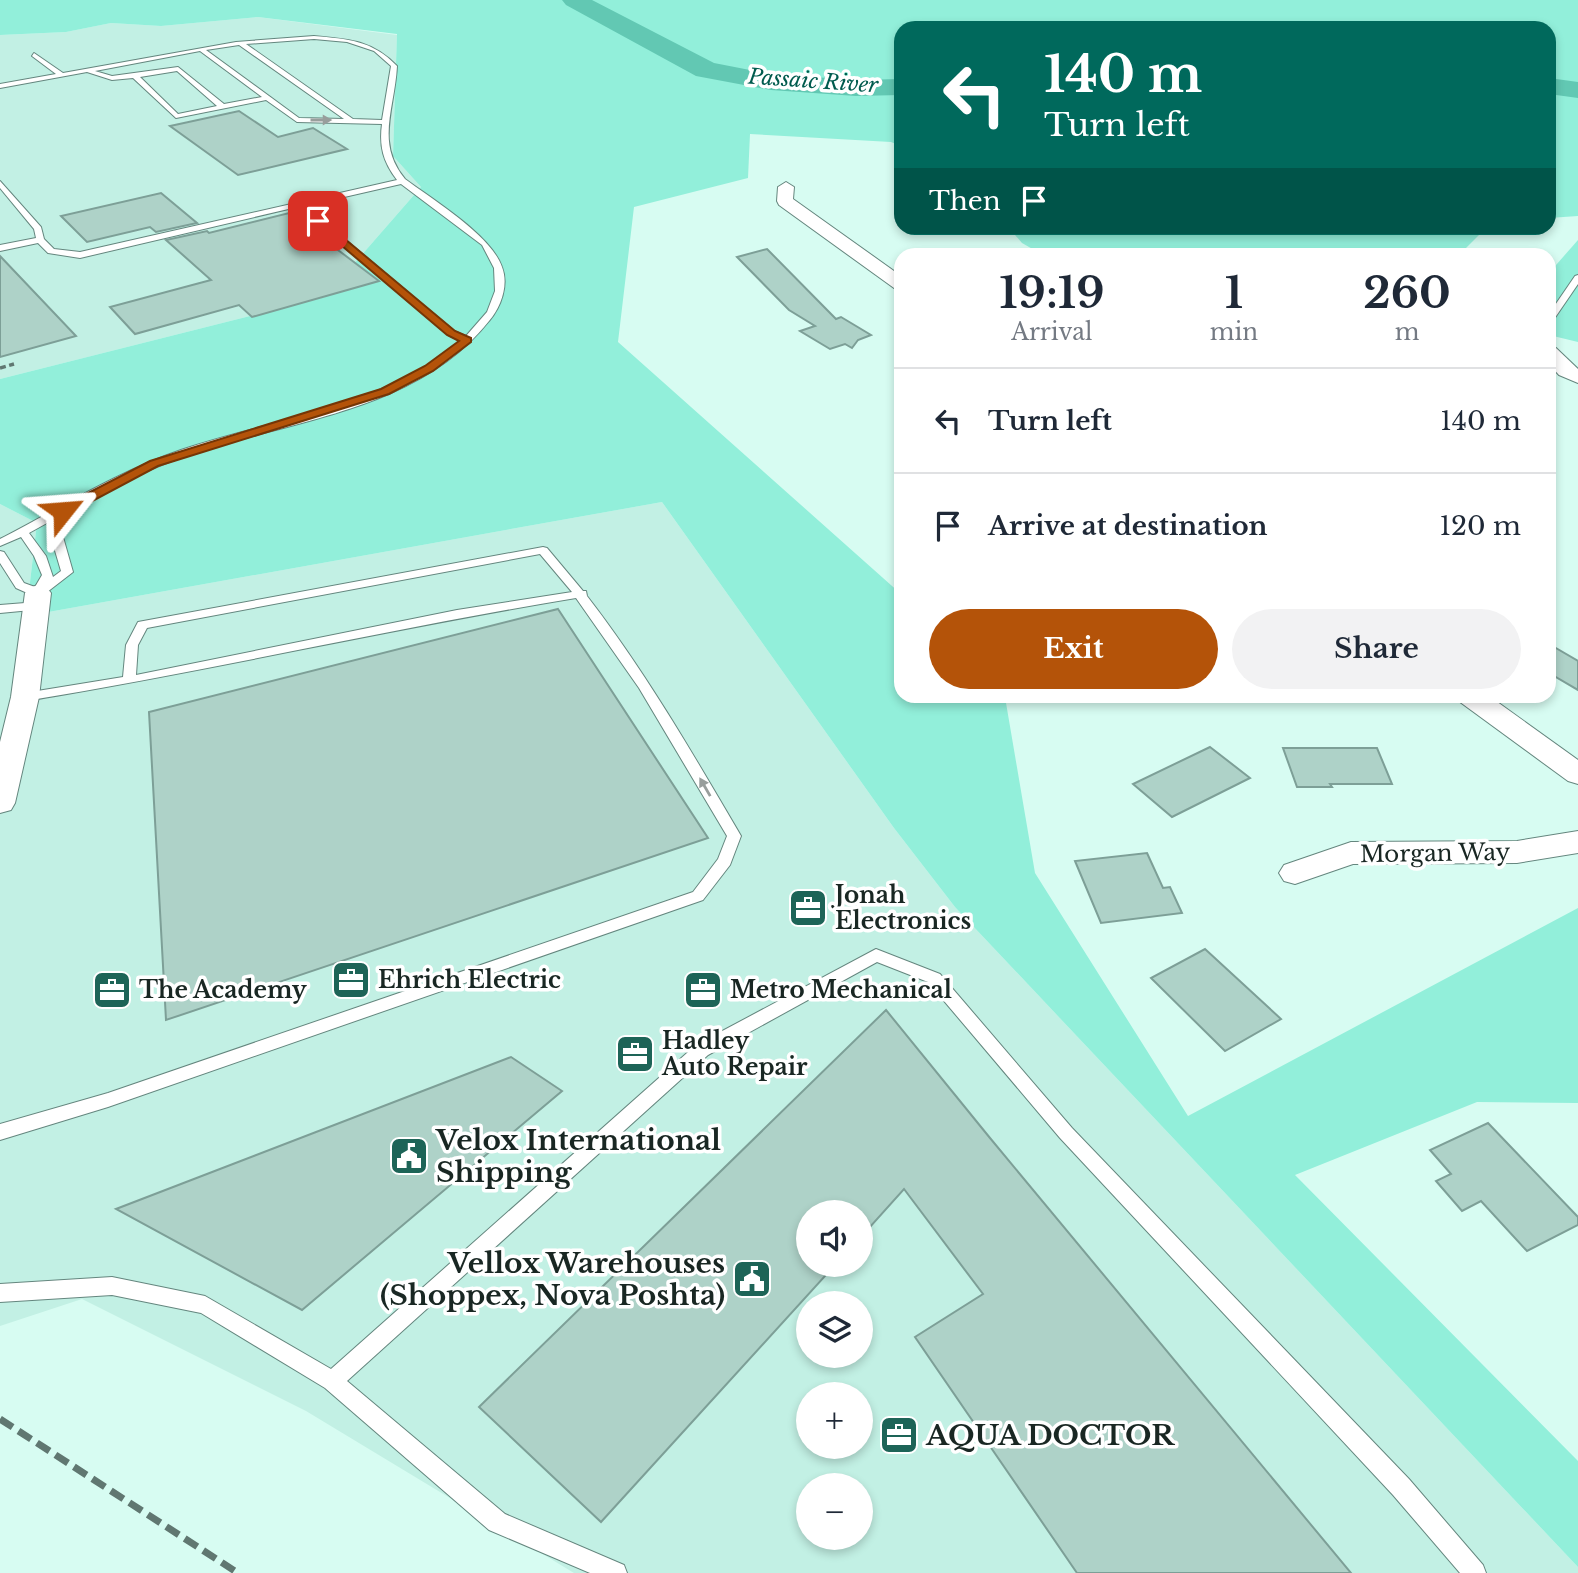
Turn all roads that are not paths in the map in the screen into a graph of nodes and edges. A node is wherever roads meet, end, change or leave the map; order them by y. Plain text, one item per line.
1 (240, 43) junction
2 (202, 50) junction
3 (34, 55) dead end
4 (165, 56) junction
5 (178, 69) junction
6 (87, 70) junction
7 (62, 75) junction
8 (135, 76) junction
9 (0, 86) edge
10 (268, 98) junction
11 (223, 107) junction
12 (352, 120) junction
13 (383, 122) junction
14 (402, 181) junction
15 (0, 183) edge
16 (786, 187) dead end
17 (299, 205) junction
18 (40, 240) junction
19 (0, 248) edge
20 (1578, 278) edge
21 (894, 279) edge
22 (1556, 310) edge
23 (467, 340) junction
24 (1556, 360) edge
25 (1578, 377) edge
26 (63, 511) junction
27 (23, 532) junction
28 (0, 543) edge
29 (0, 554) edge
30 (582, 594) junction
31 (38, 599) junction
32 (0, 609) edge
33 (129, 680) junction
34 (25, 697) junction
35 (1480, 703) edge
36 (1578, 774) edge
37 (0, 803) edge
38 (1578, 842) edge
39 (1295, 873) dead end
40 (0, 1132) edge
41 (0, 1293) edge
42 (332, 1381) junction
43 (616, 1573) edge
44 (1475, 1573) edge

1 - 2 lane
1 - 12 lane
1 - 13 lane
2 - 4 lane
2 - 10 lane
3 - 7 lane
4 - 5 lane
4 - 6 lane
5 - 8 lane
5 - 11 lane
6 - 7 lane
6 - 8 lane
7 - 9 lane
8 - 11 lane
10 - 11 lane
10 -> 12 lane
12 - 13 lane
13 - 14 lane
14 - 17 lane
14 - 23 lane
15 - 18 lane
16 - 21 street
17 - 18 lane
17 - 23 lane
18 - 19 lane
20 - 22 lane
23 - 26 lane
24 - 25 street
26 - 27 lane
26 - 31 lane
27 - 28 lane
27 - 31 lane
29 - 31 lane
30 - 33 lane
30 - 33 lane
40 -> 30 lane
31 - 32 lane
31 - 34 street
33 - 34 lane
34 - 37 street
35 - 36 street
38 - 39 street, Morgan Way
41 - 42 lane
42 - 43 lane
42 - 44 lane

